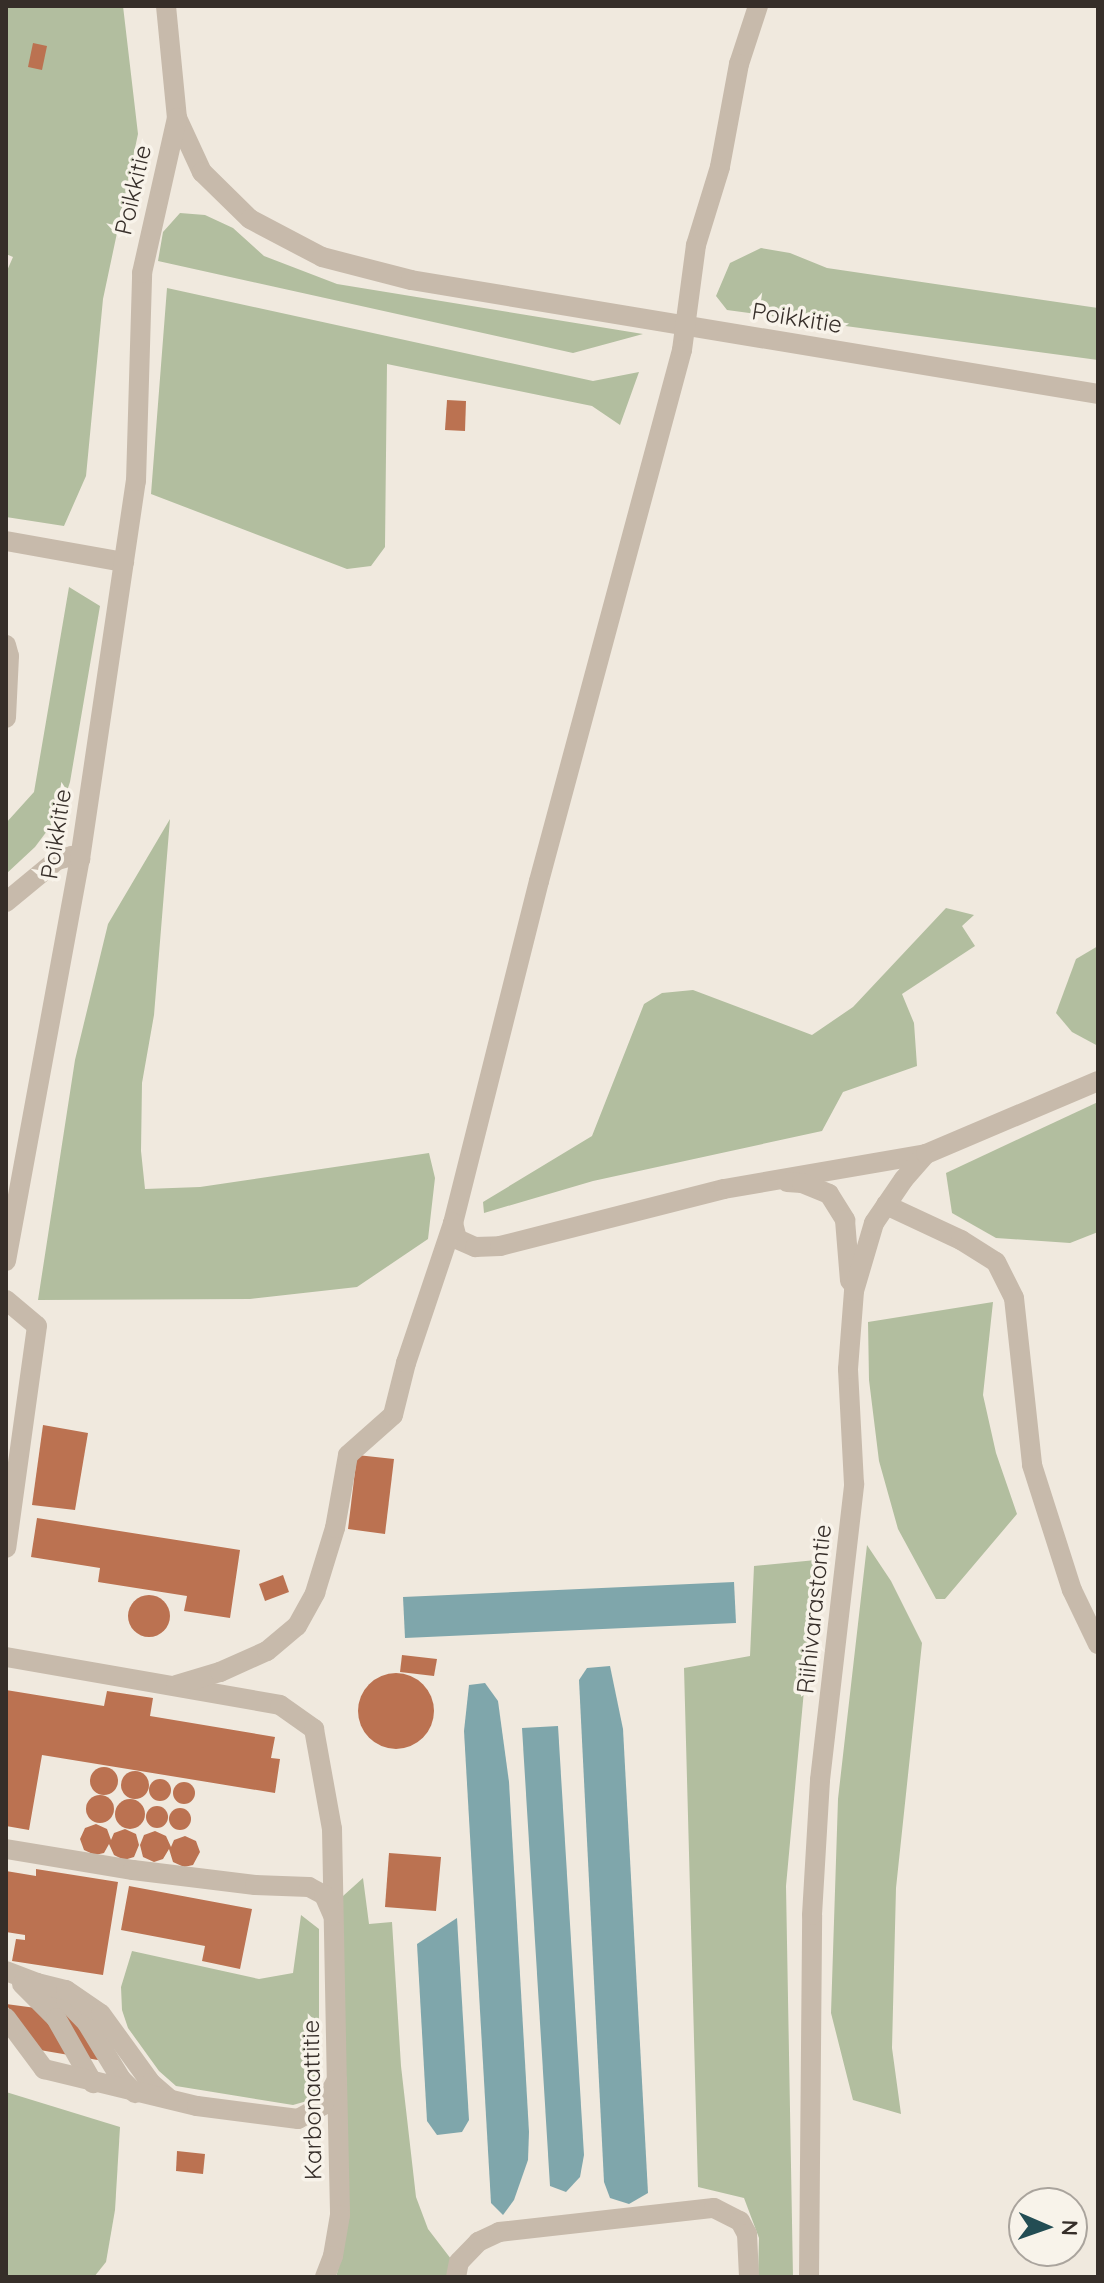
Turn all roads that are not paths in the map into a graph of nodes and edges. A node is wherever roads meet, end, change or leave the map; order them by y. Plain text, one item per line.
1 (166, 6) edge
2 (758, 6) edge
3 (177, 118) junction
4 (686, 326) junction
5 (1098, 394) edge
6 (6, 541) edge
7 (124, 562) junction
8 (6, 645) edge
9 (6, 718) edge
10 (80, 859) junction
11 (6, 902) edge
12 (1098, 1081) edge
13 (926, 1154) junction
14 (772, 1180) junction
15 (886, 1205) junction
16 (453, 1223) junction
17 (6, 1261) edge
18 (6, 1300) edge
19 (851, 1321) junction
20 (6, 1548) edge
21 (1098, 1644) edge
22 (6, 1657) edge
23 (172, 1686) junction
24 (6, 1849) edge
25 (334, 1919) junction
26 (6, 1971) edge
27 (37, 1983) junction
28 (6, 2018) edge
29 (337, 2080) junction
30 (93, 2083) junction
31 (135, 2093) junction
32 (170, 2100) junction
33 (325, 2277) edge
34 (456, 2277) edge
35 (749, 2277) edge
36 (809, 2277) edge

1 - 3 street
2 - 4 street
3 - 4 street, Poikkitie
3 - 7 street, Poikkitie
4 - 5 street, Poikkitie
4 - 16 street
6 - 7 street
7 - 10 street, Poikkitie
8 - 9 street
10 - 11 street
10 - 17 street, Poikkitie
12 - 13 street, Riihivarastontie
13 - 14 street
13 - 15 street, Riihivarastontie
14 - 16 street
14 - 19 street
15 - 19 street, Riihivarastontie
15 - 21 street
16 - 23 street
18 - 20 street
19 - 36 street, Riihivarastontie
22 - 23 street, Karbonaattitie
23 - 25 street, Karbonaattitie
24 - 25 street
25 - 29 street, Karbonaattitie
26 - 27 street
26 - 30 street
27 - 31 street
27 - 32 street
28 - 30 street
29 - 32 street
29 - 33 street, Karbonaattitie
30 - 31 street
31 - 32 street
34 - 35 street

